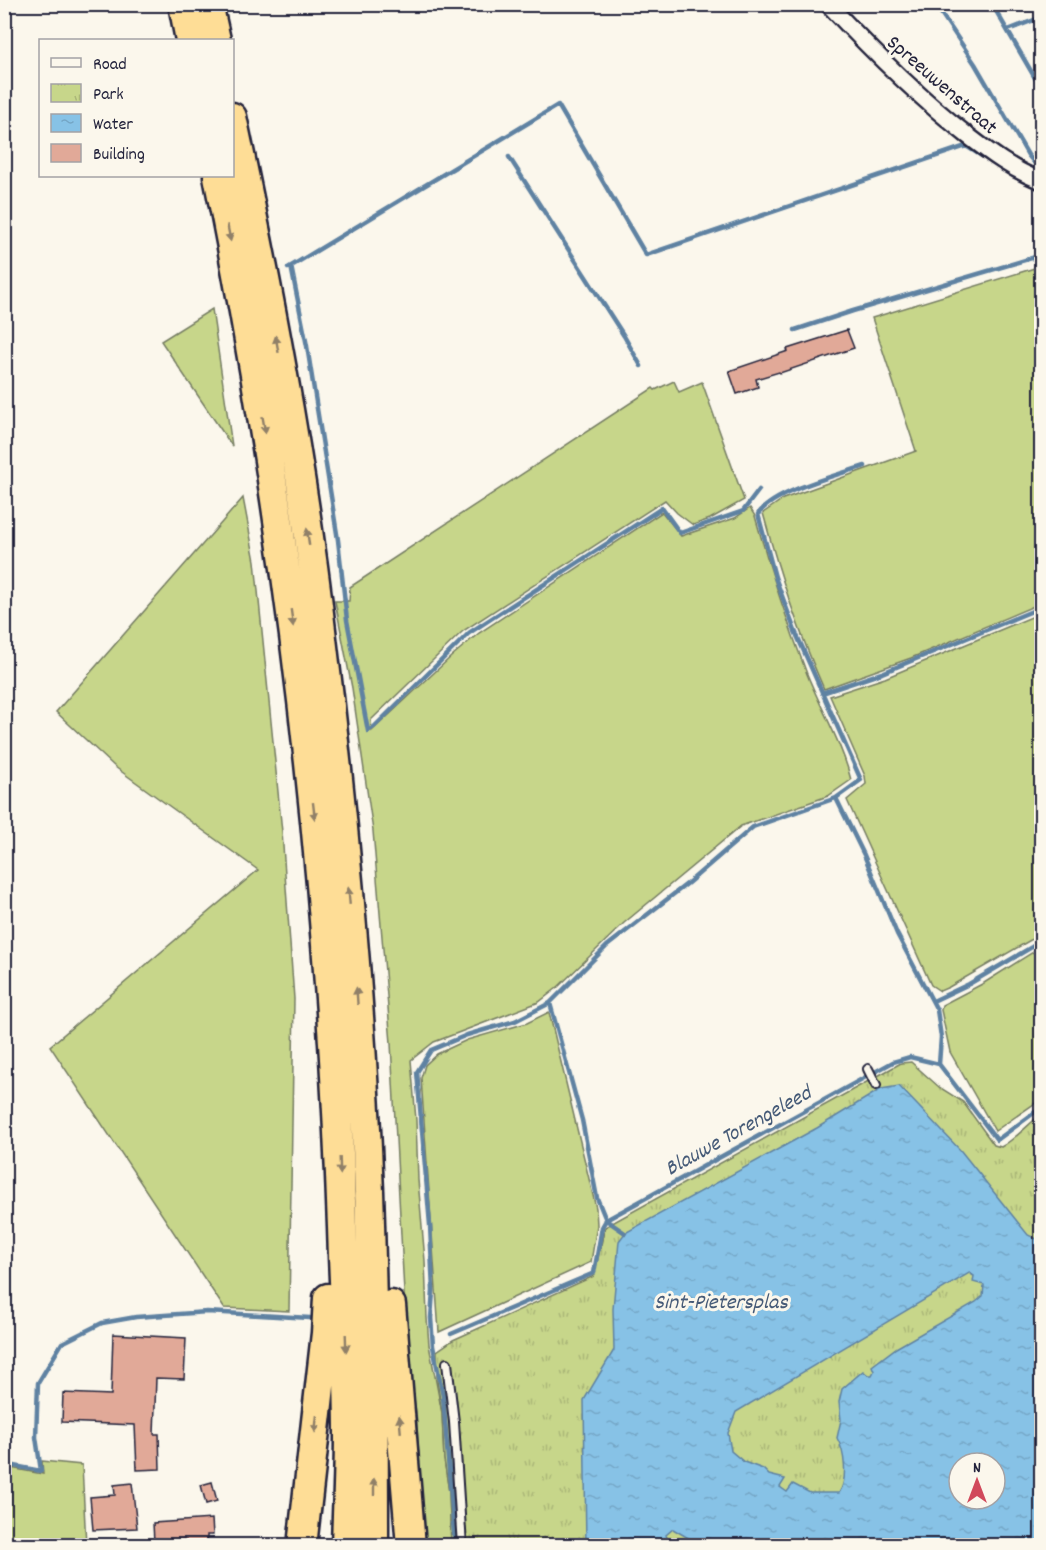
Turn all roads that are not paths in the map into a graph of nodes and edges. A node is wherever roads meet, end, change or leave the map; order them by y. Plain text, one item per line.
1 (183, 4) edge
2 (208, 4) edge
3 (828, 4) edge
4 (190, 39) edge
5 (216, 39) edge
6 (234, 126) edge
7 (218, 177) edge
8 (1041, 181) edge
9 (360, 1038) junction
10 (868, 1069) dead end
11 (876, 1085) dead end
12 (342, 1221) junction
13 (447, 1363) dead end
14 (302, 1545) edge
15 (346, 1545) edge
16 (374, 1545) edge
17 (411, 1545) edge
18 (462, 1545) edge

1 - 4 highway
2 - 5 highway
3 - 8 street, Spreeuwenstraat
9 -> 6 highway
7 -> 12 highway
16 -> 9 highway
17 -> 9 highway
10 - 11 lane
12 -> 14 highway
12 -> 15 highway
13 - 18 lane

